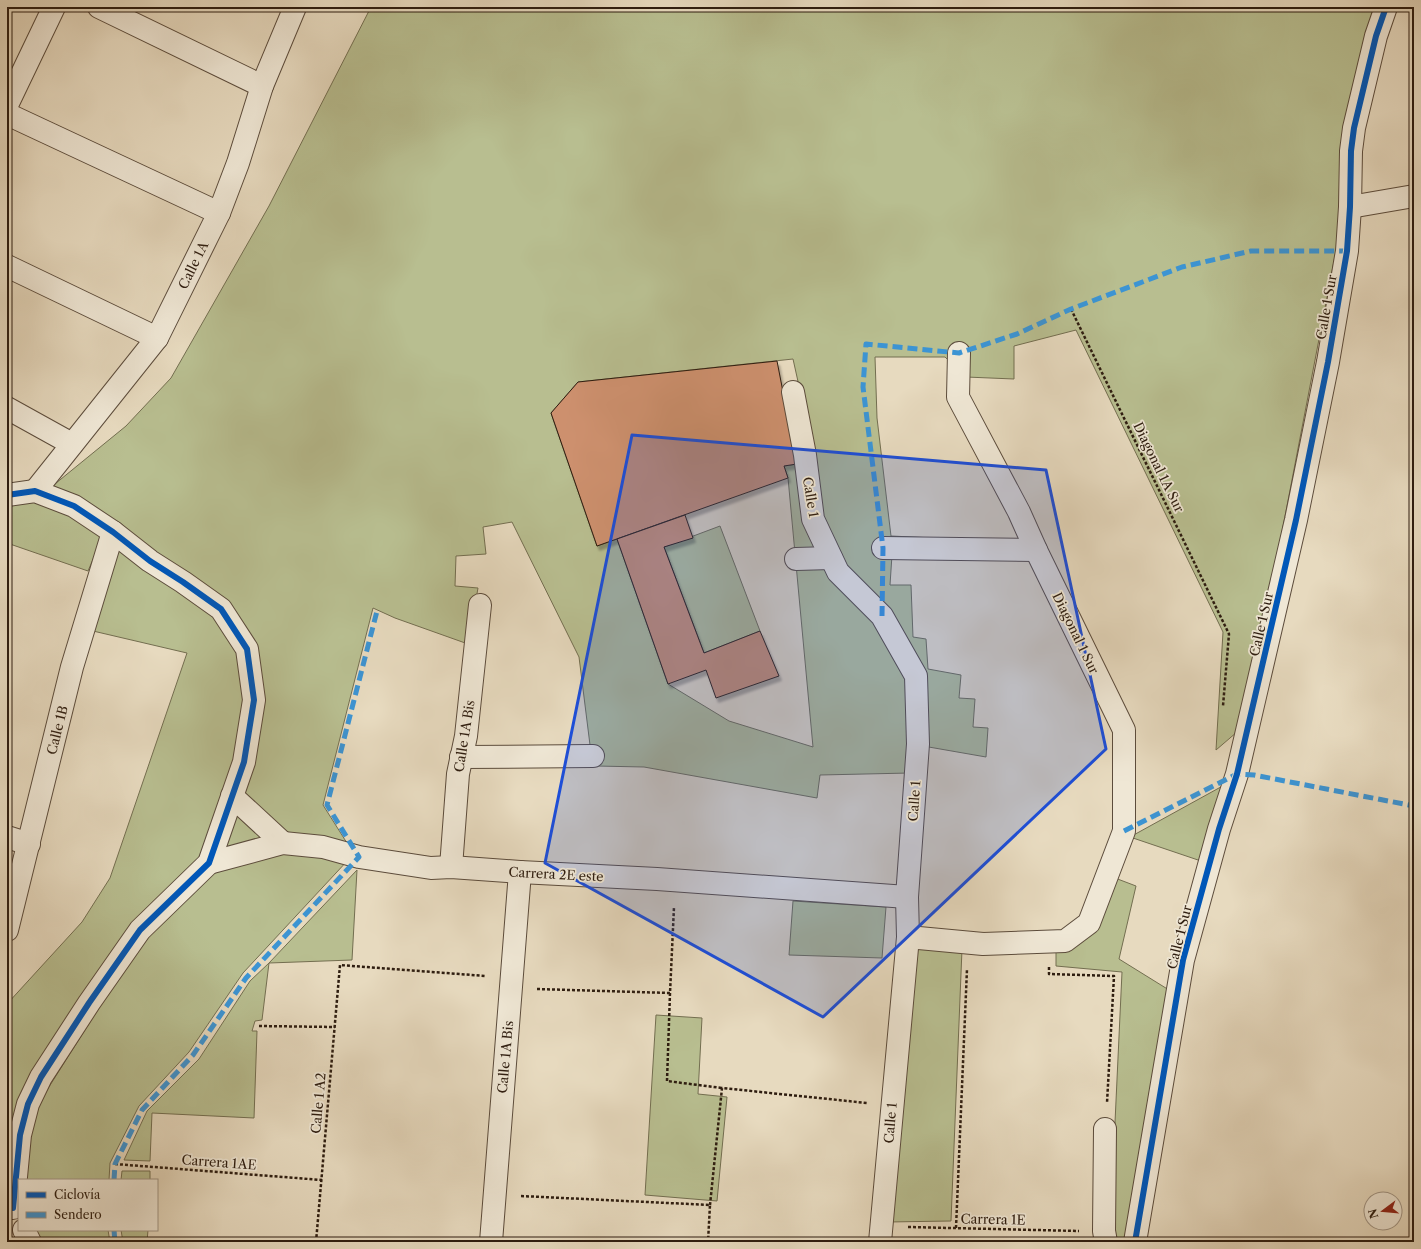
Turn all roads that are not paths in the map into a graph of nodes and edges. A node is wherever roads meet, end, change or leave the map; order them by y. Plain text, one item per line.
1 (54, 7) edge
2 (99, 7) edge
3 (295, 7) edge
4 (1386, 7) edge
5 (262, 86) junction
6 (7, 105) edge
7 (7, 114) edge
8 (1414, 196) edge
9 (1350, 207) junction
10 (219, 213) junction
11 (7, 266) edge
12 (157, 338) junction
13 (959, 353) dead end
14 (793, 392) dead end
15 (7, 408) edge
16 (72, 444) junction
17 (35, 491) junction
18 (7, 495) edge
19 (113, 532) junction
20 (883, 548) dead end
21 (1036, 550) junction
22 (831, 558) junction
23 (796, 560) dead end
24 (480, 605) dead end
25 (593, 756) dead end
26 (461, 757) junction
27 (232, 796) junction
28 (7, 837) edge
29 (283, 843) junction
30 (29, 844) junction
31 (208, 863) junction
32 (451, 867) junction
33 (520, 872) junction
34 (907, 897) junction
35 (7, 930) edge
36 (908, 938) junction
37 (1105, 1129) road end
38 (13, 1211) edge
39 (24, 1231) edge
40 (880, 1234) edge
41 (1105, 1236) edge
42 (30, 1242) edge
43 (491, 1242) edge
44 (1136, 1242) edge

1 - 6 street
2 - 5 street
3 - 5 street, Calle 1A
4 - 9 street, Calle 1 Sur
5 - 10 street, Calle 1A
7 - 10 street
8 - 9 street
9 - 44 street, Calle 1 Sur
10 - 12 street, Calle 1A
11 - 12 street
12 - 16 street, Calle 1A
13 - 21 street, Diagonal 1 Sur
14 - 22 street, Calle 1
15 - 16 street
16 - 17 street, Calle 1A
17 - 18 street
17 - 19 street
19 - 27 street
19 - 30 street, Calle 1B
20 - 21 street
21 - 36 street, Diagonal 1 Sur
22 - 23 street
22 - 34 street, Calle 1
24 - 26 street, Calle 1A Bis
25 - 26 street
26 - 32 street, Calle 1A Bis
27 - 29 street
27 - 31 street
28 - 30 street
29 - 31 street, Carrera 2E este
29 - 32 street, Carrera 2E este
30 - 35 street, Calle 1B
31 - 38 street
32 - 33 street, Carrera 2E este
33 - 34 street, Carrera 2E este
33 - 43 street, Calle 1A Bis
34 - 36 street, Calle 1
36 - 40 street, Calle 1
37 - 41 street
39 - 42 street

